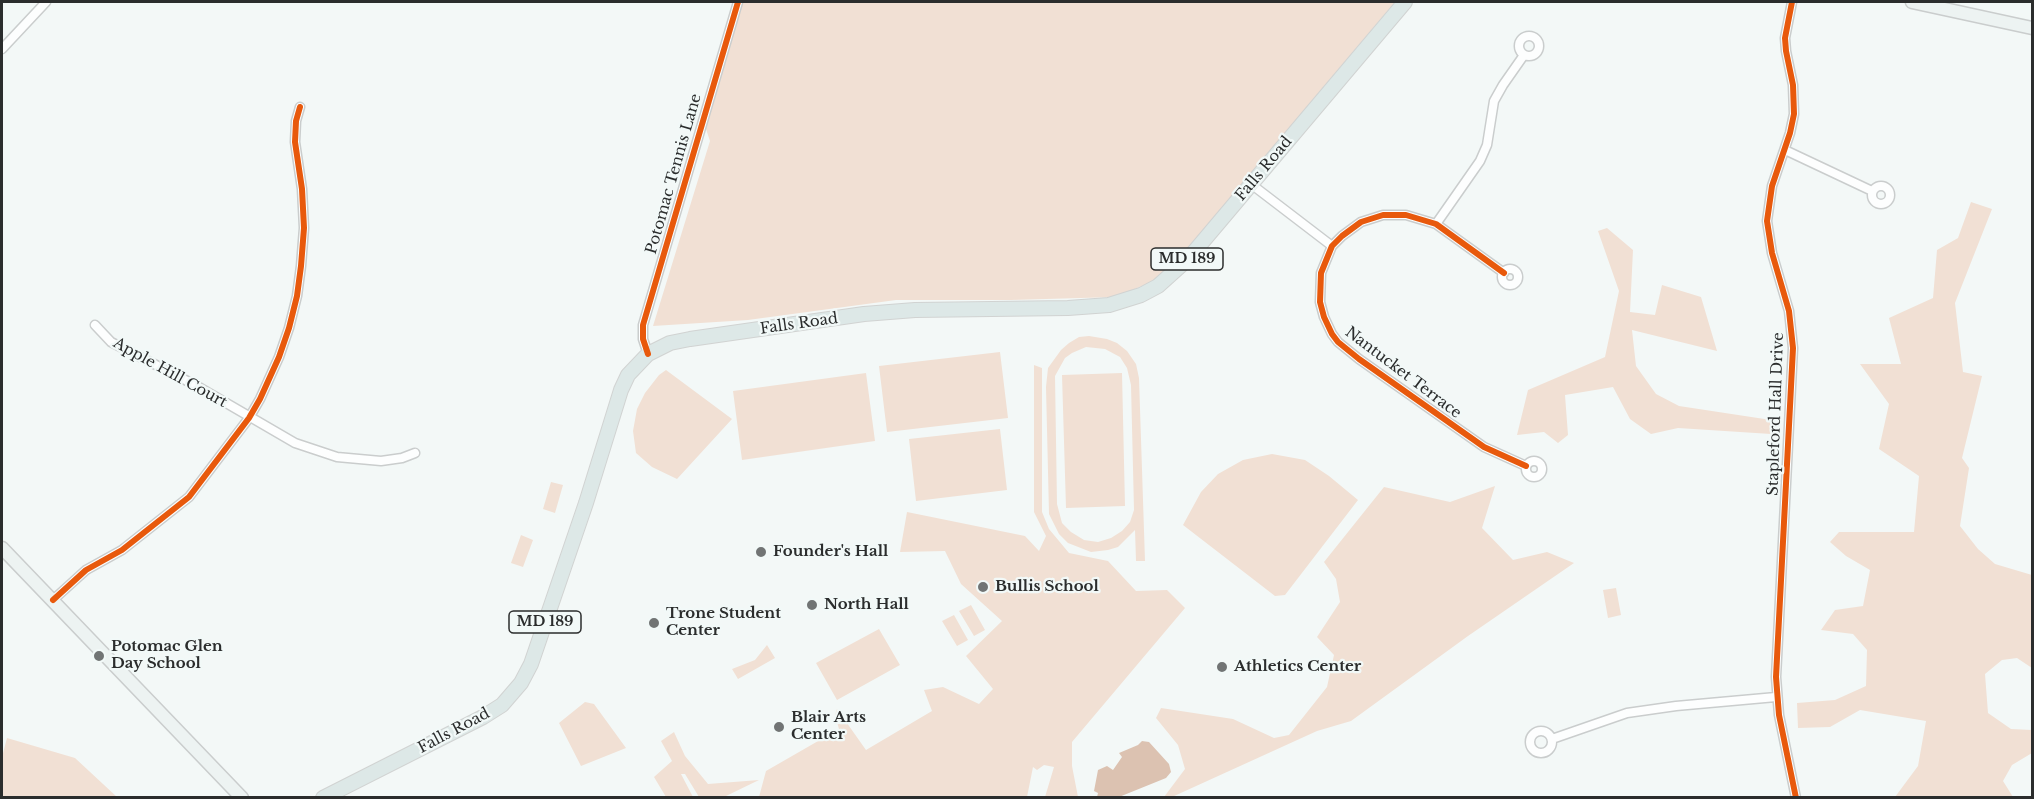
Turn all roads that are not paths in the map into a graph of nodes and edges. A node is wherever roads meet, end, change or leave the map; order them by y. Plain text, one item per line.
1 (46, 2) edge
2 (738, 2) edge
3 (1405, 2) edge
4 (1792, 2) edge
5 (1912, 2) edge
6 (2032, 28) edge
7 (2, 49) edge
8 (1524, 55) dead end
9 (300, 107) dead end
10 (1785, 150) junction
11 (1251, 184) junction
12 (1872, 191) dead end
13 (1436, 225) junction
14 (1332, 246) junction
15 (1504, 273) dead end
16 (95, 325) dead end
17 (648, 354) junction
18 (249, 418) junction
19 (415, 453) dead end
20 (1526, 466) dead end
21 (2, 548) edge
22 (54, 600) junction
23 (1776, 697) junction
24 (1552, 739) dead end
25 (243, 798) edge
26 (323, 798) edge
27 (1796, 798) edge

1 - 7 street
2 - 17 street, Potomac Tennis Lane
3 - 11 main road, Falls Road / MD 189
4 - 10 street, Stapleford Hall Drive
5 - 6 main road
8 - 13 street
9 - 18 street
10 - 12 street
10 - 23 street, Stapleford Hall Drive
11 - 14 street
11 - 17 main road, Falls Road / MD 189
13 - 14 street, Nantucket Terrace
13 - 15 street, Nantucket Terrace
14 - 20 street, Nantucket Terrace
16 - 18 street, Apple Hill Court
17 - 26 main road, Falls Road / MD 189
18 - 19 street, Apple Hill Court
18 - 22 street
21 - 22 main road
22 - 25 main road
23 - 24 street
23 - 27 street, Stapleford Hall Drive

